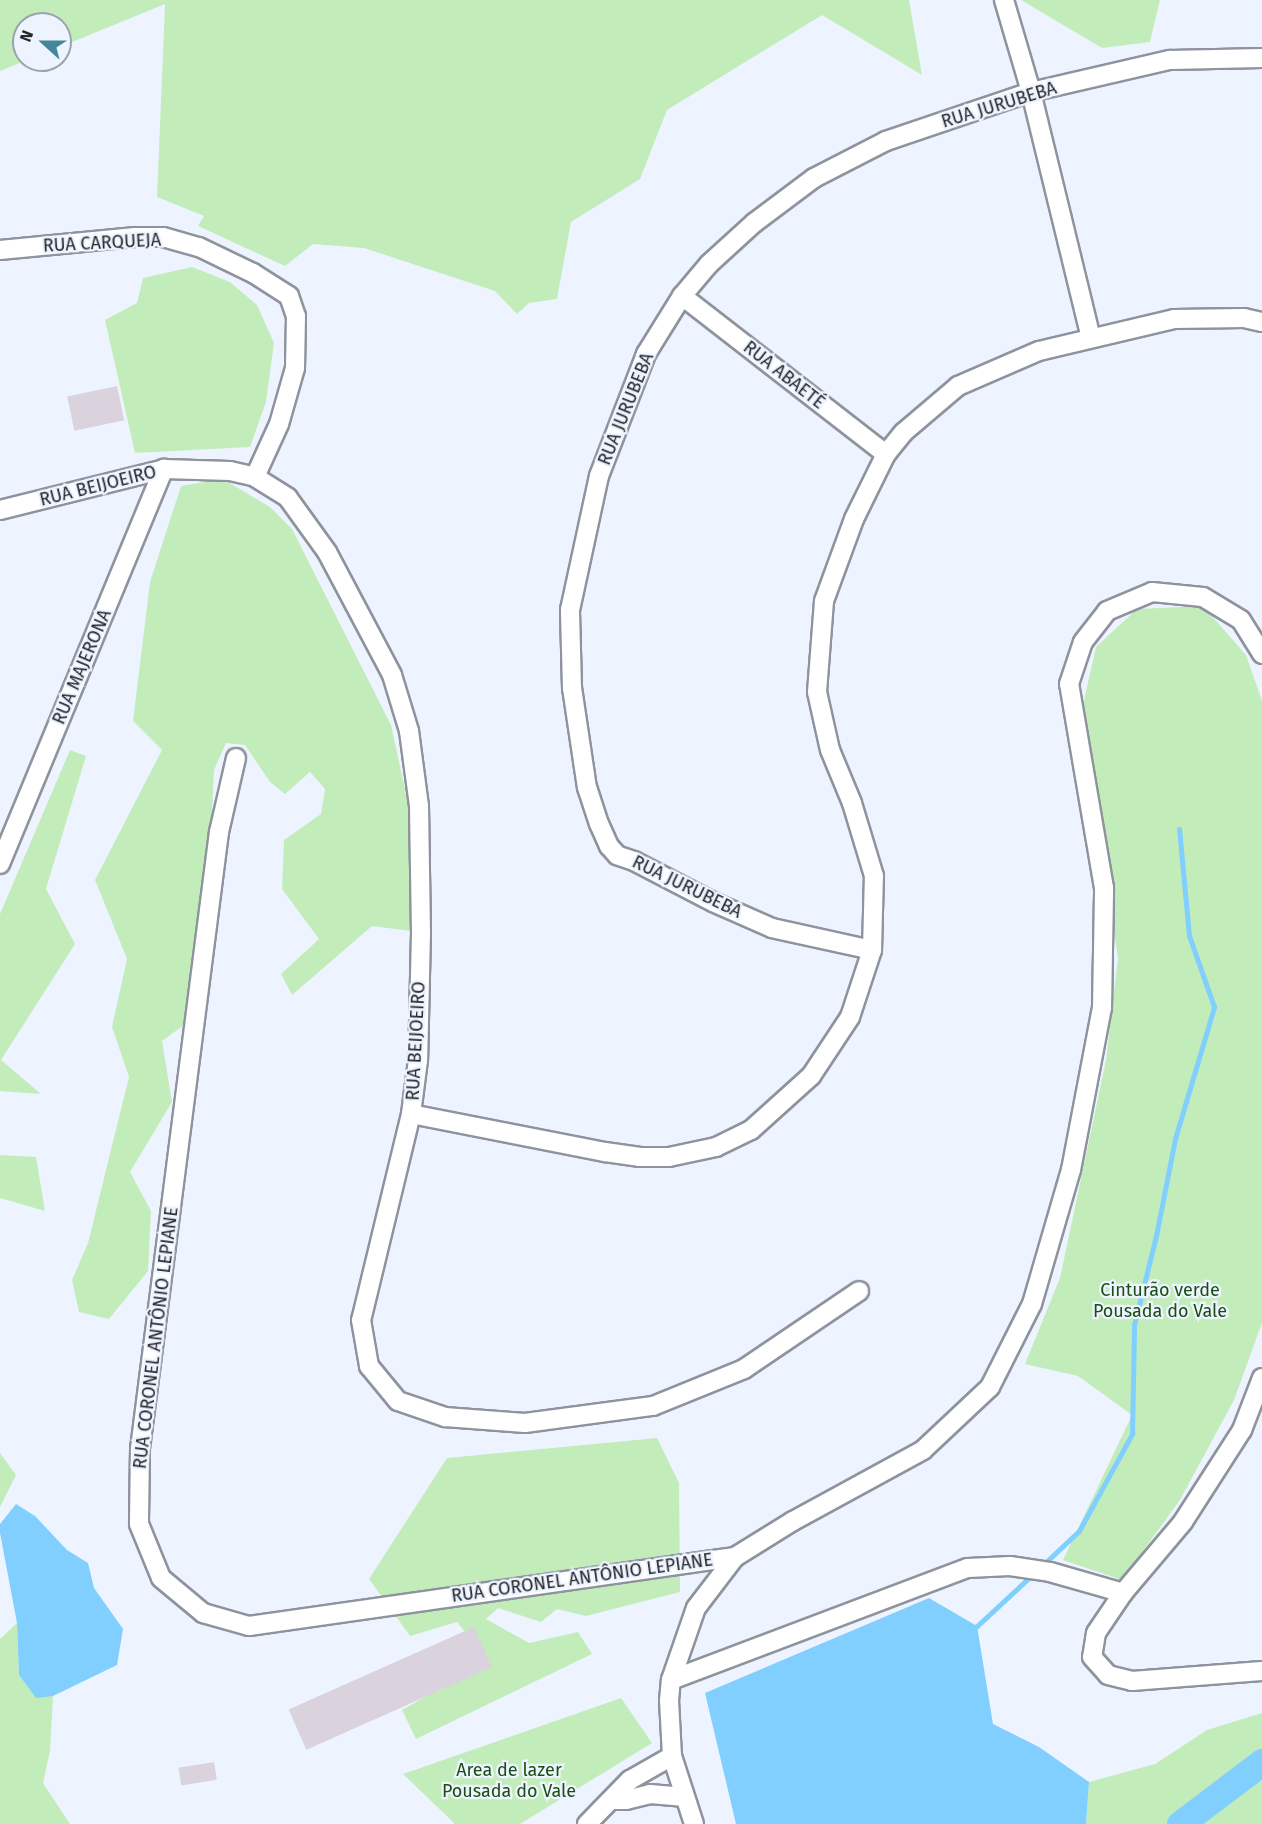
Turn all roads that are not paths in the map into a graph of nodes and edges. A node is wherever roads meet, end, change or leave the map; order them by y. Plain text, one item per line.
1 (1004, 0) edge
2 (1262, 58) edge
3 (1031, 92) junction
4 (0, 250) edge
5 (682, 296) junction
6 (1262, 322) edge
7 (1091, 338) junction
8 (886, 454) junction
9 (164, 469) junction
10 (255, 477) junction
11 (0, 510) edge
12 (1262, 654) edge
13 (236, 758) dead end
14 (0, 864) edge
15 (872, 950) junction
16 (411, 1114) junction
17 (859, 1291) dead end
18 (1262, 1378) edge
19 (735, 1557) junction
20 (1123, 1593) junction
21 (1262, 1671) edge
22 (671, 1680) junction
23 (672, 1756) junction
24 (685, 1797) junction
25 (611, 1800) junction
26 (587, 1824) edge
27 (694, 1824) edge

1 - 3 street
2 - 3 street, RUA JURUBEBA
3 - 5 street, RUA JURUBEBA
3 - 7 street
4 - 10 street, RUA CARQUEJA
5 - 8 street, RUA ABAETÉ
5 - 15 street, RUA JURUBEBA
6 - 7 street
7 - 8 street
8 - 15 street
9 - 10 street, RUA BEIJOEIRO
9 - 11 street, RUA BEIJOEIRO
9 - 14 street, RUA MAJERONA
10 - 16 street, RUA BEIJOEIRO
12 - 19 street
13 - 19 street, RUA CORONEL ANTÔNIO LEPIANE
15 - 16 street
16 - 17 street, RUA BEIJOEIRO
18 - 20 street
19 - 22 street
20 - 21 street
20 - 22 street
22 - 23 street
23 - 24 street
23 - 25 street
24 - 25 street
24 - 27 street
25 - 26 street

